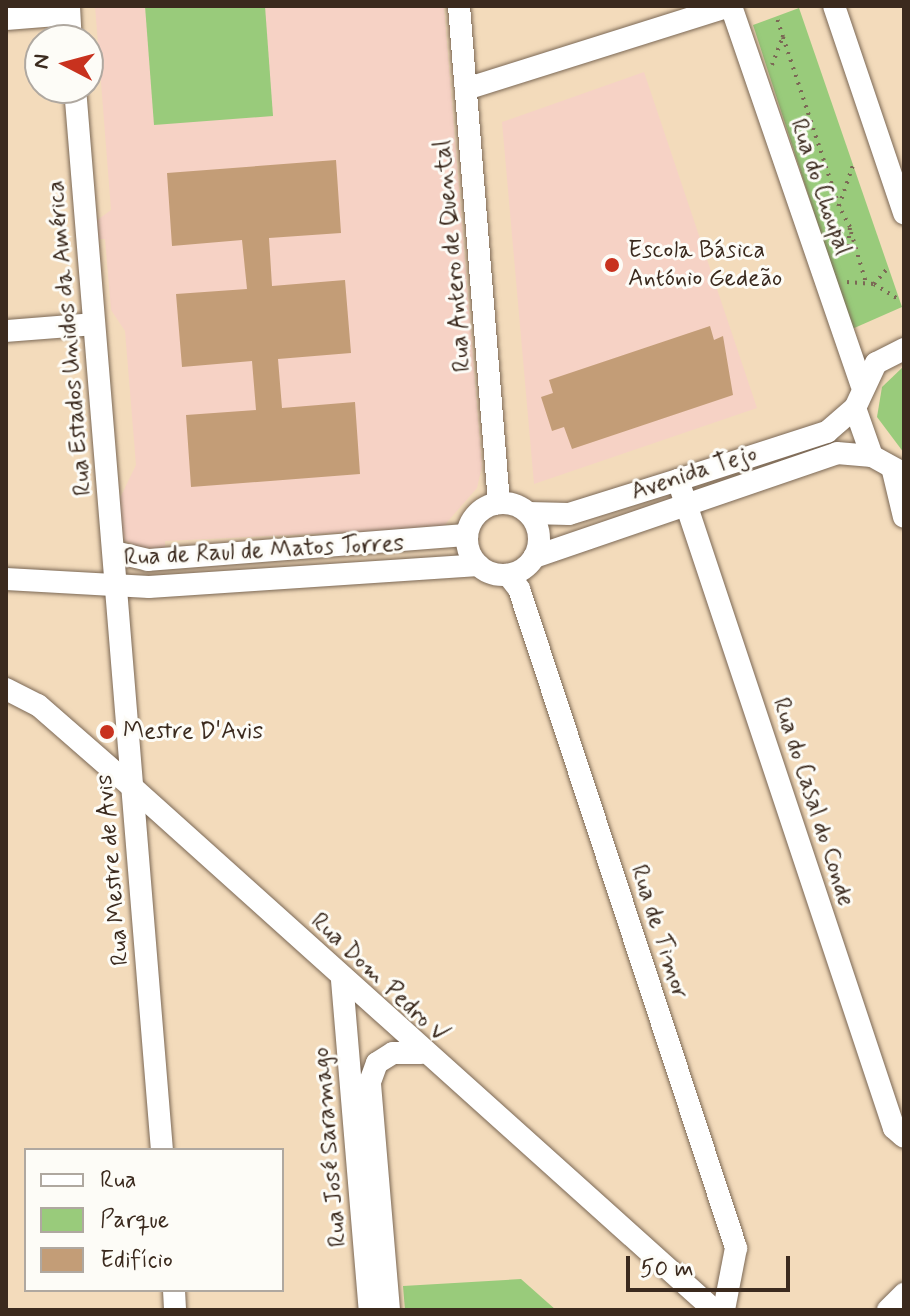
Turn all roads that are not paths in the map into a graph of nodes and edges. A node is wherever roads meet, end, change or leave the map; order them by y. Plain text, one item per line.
1 (459, 6) edge
2 (730, 6) edge
3 (834, 6) edge
4 (69, 10) edge
5 (6, 19) edge
6 (466, 89) junction
7 (76, 104) edge
8 (904, 213) edge
9 (94, 324) junction
10 (6, 331) edge
11 (904, 349) edge
12 (861, 384) junction
13 (855, 408) junction
14 (872, 456) junction
15 (898, 472) edge
16 (678, 480) junction
17 (499, 503) junction
18 (686, 504) junction
19 (528, 513) junction
20 (904, 517) edge
21 (467, 535) junction
22 (114, 552) junction
23 (534, 557) junction
24 (478, 565) junction
25 (508, 575) junction
26 (6, 579) edge
27 (116, 585) junction
28 (6, 689) edge
29 (132, 787) junction
30 (342, 980) junction
31 (421, 1053) junction
32 (904, 1137) edge
33 (162, 1148) edge
34 (904, 1294) edge
35 (370, 1310) edge
36 (389, 1310) edge
37 (714, 1310) edge
38 (724, 1310) edge
39 (888, 1310) edge

1 - 6 street, Rua Antero de Quental
2 - 6 street
2 - 12 street, Rua do Choupal
3 - 8 street
4 - 5 street
6 - 17 street, Rua Antero de Quental
7 - 9 street, Rua Estados Unidos da América
9 - 10 street
9 - 22 street, Rua Estados Unidos da América
11 - 12 street
12 - 13 street
13 - 14 street
13 - 16 street, Avenida Tejo
14 - 15 street
14 - 18 street, Avenida Tejo
15 - 20 street
16 - 18 street, Rua do Casal do Conde
16 - 19 street, Avenida Tejo
17 - 19 street
17 - 21 street
18 - 23 street, Avenida Tejo
18 - 32 street, Rua do Casal do Conde
19 - 23 street
21 - 22 street, Rua de Raul de Matos Torres
21 - 24 street
22 - 27 street, Rua Estados Unidos da América
23 - 25 street
24 - 25 street
24 - 27 street, Rua de Raul de Matos Torres
25 - 38 street, Rua de Timor
26 - 27 street, Rua de Raul de Matos Torres
27 - 29 street, Rua Mestre de Avis
28 - 29 street, Rua Dom Pedro V
29 - 30 street, Rua Dom Pedro V
29 - 33 street, Rua Mestre de Avis
30 - 31 street, Rua Dom Pedro V
30 - 35 street, Rua José Saramago
31 - 36 street, Rua José Saramago
31 - 37 street, Rua Dom Pedro V
34 - 39 street

